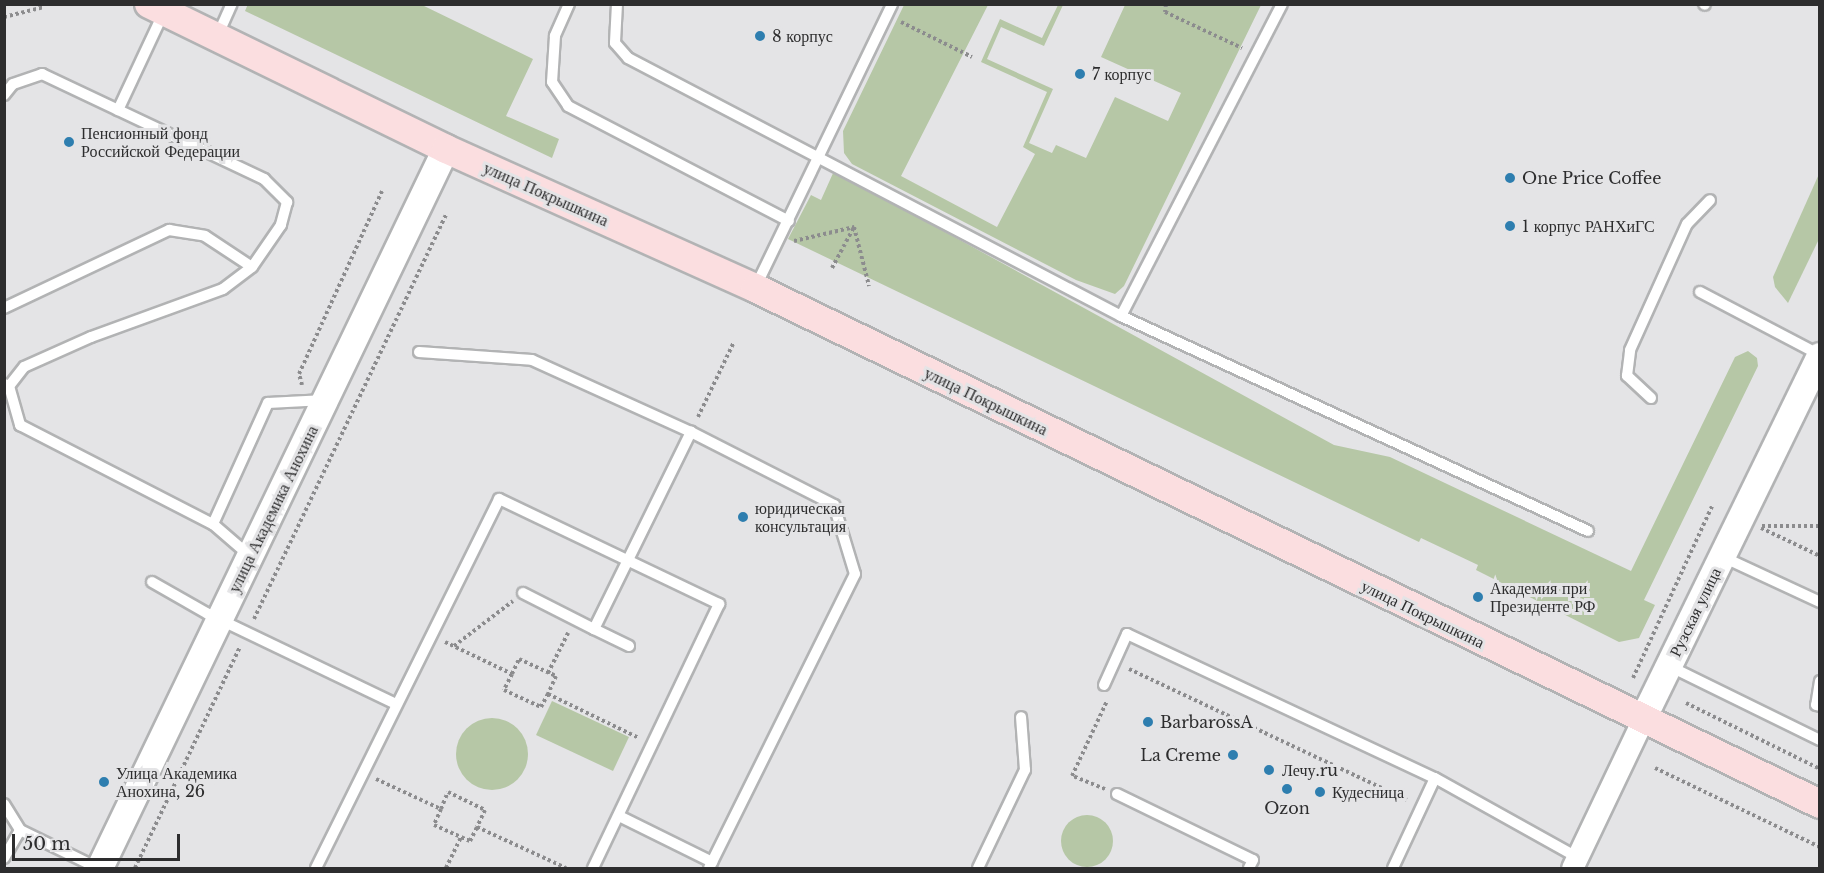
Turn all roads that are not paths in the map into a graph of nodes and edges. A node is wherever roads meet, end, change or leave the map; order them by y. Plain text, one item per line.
1 (232, 4) edge
2 (569, 4) edge
3 (617, 4) edge
4 (892, 4) edge
5 (1282, 4) edge
6 (157, 8) edge
7 (217, 37) junction
8 (4, 94) edge
9 (118, 110) junction
10 (446, 149) junction
11 (817, 158) junction
12 (1710, 200) dead end
13 (789, 221) junction
14 (252, 267) junction
15 (755, 288) junction
16 (1700, 292) dead end
17 (4, 308) edge
18 (1121, 316) junction
19 (419, 352) dead end
20 (1820, 355) edge
21 (7, 385) edge
22 (1651, 398) dead end
23 (326, 400) junction
24 (691, 432) junction
25 (213, 524) junction
26 (1588, 531) dead end
27 (250, 556) junction
28 (1723, 557) junction
29 (628, 562) junction
30 (152, 582) dead end
31 (523, 593) road end
32 (1820, 602) edge
33 (220, 619) junction
34 (594, 629) junction
35 (629, 646) dead end
36 (1669, 666) junction
37 (1820, 681) edge
38 (1104, 685) dead end
39 (396, 704) junction
40 (1820, 706) edge
41 (1021, 717) dead end
42 (1642, 721) junction
43 (1820, 740) edge
44 (1435, 778) junction
45 (1117, 794) road end
46 (4, 804) edge
47 (1820, 804) edge
48 (618, 816) junction
49 (20, 830) junction
50 (4, 858) edge
51 (1575, 863) edge
52 (711, 865) edge
53 (99, 868) edge
54 (316, 868) edge
55 (593, 868) edge
56 (978, 868) edge
57 (1249, 868) edge
58 (1393, 868) edge

1 - 7 lane
2 - 13 lane
3 - 11 lane
4 - 11 lane
5 - 18 lane
6 - 7 main road, улица Покрышкина
6 - 9 lane
7 - 10 main road, улица Покрышкина
8 - 9 lane
9 - 14 lane
10 - 15 main road, улица Покрышкина
10 - 23 street, улица Академика Анохина
11 - 13 lane
11 - 18 lane
12 - 22 lane
13 - 15 lane
14 - 17 lane
14 - 21 lane
15 - 42 main road, улица Покрышкина
16 - 20 lane
18 - 26 lane
19 - 24 lane
20 - 28 street, Рузская улица
21 - 25 lane
23 - 25 lane
23 - 27 street, улица Академика Анохина
24 - 29 lane
24 - 52 lane
25 - 27 lane
27 - 33 street, улица Академика Анохина
28 - 32 lane
28 - 36 street, Рузская улица
29 - 34 lane
29 - 39 lane
29 - 48 lane
30 - 33 lane
31 - 34 lane
33 - 39 lane
33 - 53 street, улица Академика Анохина
34 - 35 lane
36 - 42 street, Рузская улица
36 - 43 lane
37 - 40 lane
38 - 44 lane
39 - 54 lane
41 - 56 lane
42 - 47 main road, улица Покрышкина
42 - 51 street, Рузская улица
44 - 51 lane
44 - 58 lane
45 - 57 lane
46 - 49 lane
48 - 52 lane
48 - 55 lane
49 - 50 lane
49 - 53 lane

